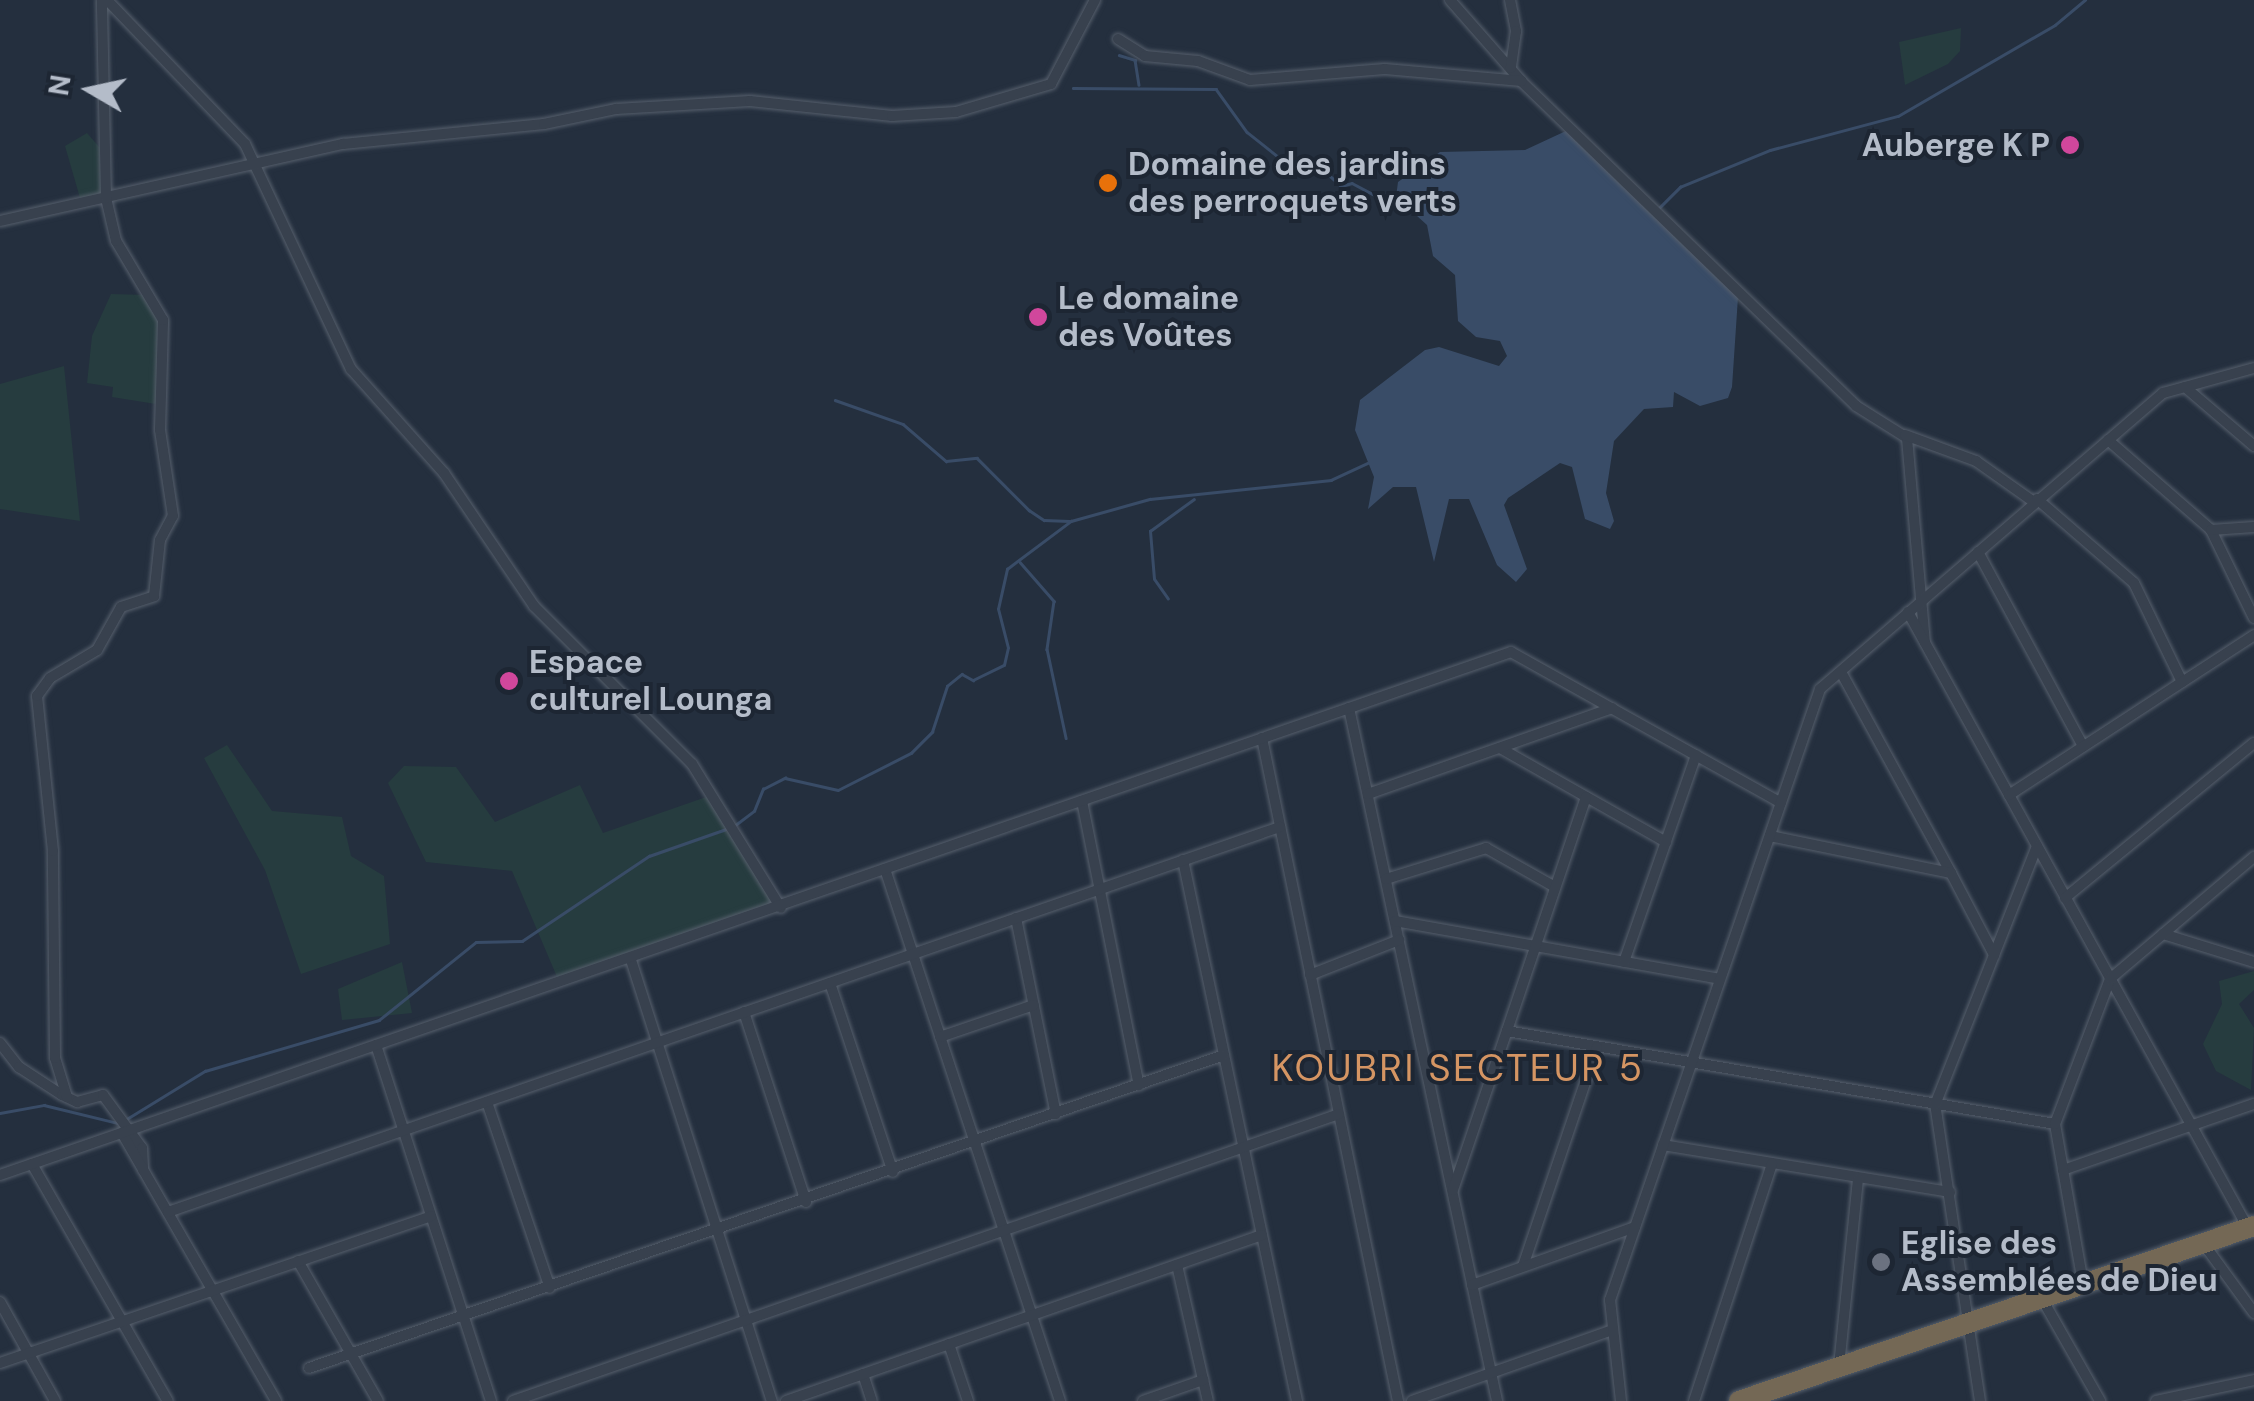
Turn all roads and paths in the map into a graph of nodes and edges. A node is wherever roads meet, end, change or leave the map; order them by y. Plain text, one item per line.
1 (105, 0) edge
2 (1095, 0) edge
3 (1450, 0) edge
4 (1510, 0) edge
5 (1118, 39) dead end
6 (1511, 68) junction
7 (1522, 82) junction
8 (257, 164) junction
9 (106, 198) junction
10 (0, 221) edge
11 (2254, 368) edge
12 (2185, 387) junction
13 (1904, 435) junction
14 (2108, 440) junction
15 (2254, 446) edge
16 (2036, 501) junction
17 (2254, 527) edge
18 (2211, 530) junction
19 (1978, 552) junction
20 (1919, 603) junction
21 (1908, 612) junction
22 (2254, 618) edge
23 (2254, 635) edge
24 (1924, 642) junction
25 (1840, 672) junction
26 (2182, 682) junction
27 (1350, 708) junction
28 (1612, 708) junction
29 (1262, 738) junction
30 (2254, 742) edge
31 (2084, 746) junction
32 (1500, 748) junction
33 (1696, 755) junction
34 (1368, 794) junction
35 (2009, 795) junction
36 (1586, 796) junction
37 (1082, 800) junction
38 (1781, 803) junction
39 (1280, 826) junction
40 (1770, 836) junction
41 (1666, 842) junction
42 (2037, 846) junction
43 (2254, 857) edge
44 (1184, 860) junction
45 (884, 869) junction
46 (2240, 869) junction
47 (1950, 873) junction
48 (2254, 873) edge
49 (1386, 879) junction
50 (1555, 887) junction
51 (1100, 889) junction
52 (2066, 898) junction
53 (781, 908) junction
54 (1016, 918) junction
55 (1395, 922) junction
56 (2163, 934) junction
57 (1399, 940) junction
58 (1535, 946) junction
59 (913, 954) junction
60 (1994, 955) junction
61 (630, 960) junction
62 (1624, 962) junction
63 (2254, 962) edge
64 (1310, 974) junction
65 (2110, 979) junction
66 (1720, 980) junction
67 (830, 982) junction
68 (1034, 1004) junction
69 (744, 1012) junction
70 (1506, 1031) junction
71 (940, 1037) junction
72 (657, 1042) junction
73 (0, 1043) edge
74 (376, 1045) junction
75 (1597, 1047) junction
76 (1224, 1055) junction
77 (1692, 1063) junction
78 (1139, 1085) junction
79 (67, 1098) junction
80 (487, 1102) junction
81 (1935, 1104) junction
82 (2254, 1104) edge
83 (1056, 1114) junction
84 (1339, 1114) junction
85 (2055, 1124) junction
86 (2192, 1126) junction
87 (404, 1130) junction
88 (124, 1132) junction
89 (975, 1144) junction
90 (1663, 1145) junction
91 (1244, 1147) junction
92 (32, 1164) junction
93 (1772, 1164) junction
94 (2063, 1170) junction
95 (893, 1172) junction
96 (0, 1175) edge
97 (1858, 1179) junction
98 (1452, 1191) junction
99 (1950, 1192) junction
100 (806, 1202) junction
101 (168, 1212) junction
102 (431, 1216) junction
103 (1636, 1226) junction
104 (2251, 1226) edge
105 (1004, 1230) junction
106 (718, 1232) junction
107 (1262, 1235) junction
108 (2203, 1242) junction
109 (298, 1262) junction
110 (1178, 1264) junction
111 (1523, 1266) junction
112 (2083, 1283) junction
113 (1472, 1284) junction
114 (550, 1288) junction
115 (213, 1290) junction
116 (2041, 1298) junction
117 (0, 1302) edge
118 (2254, 1313) edge
119 (1032, 1315) junction
120 (464, 1316) junction
121 (746, 1320) junction
122 (122, 1322) junction
123 (1970, 1322) junction
124 (1613, 1330) junction
125 (949, 1344) junction
126 (29, 1354) junction
127 (351, 1354) junction
128 (0, 1364) edge
129 (1839, 1366) junction
130 (309, 1368) dead end
131 (1491, 1373) junction
132 (863, 1374) junction
133 (1203, 1380) junction
134 (2254, 1380) edge
135 (2194, 1397) edge
136 (55, 1401) edge
137 (168, 1401) edge
138 (276, 1401) edge
139 (378, 1401) edge
140 (491, 1401) edge
141 (513, 1401) edge
142 (772, 1401) edge
143 (786, 1401) edge
144 (872, 1401) edge
145 (968, 1401) edge
146 (1060, 1401) edge
147 (1143, 1401) edge
148 (1208, 1401) edge
149 (1297, 1401) edge
150 (1398, 1401) edge
151 (1412, 1401) edge
152 (1497, 1401) edge
153 (1620, 1401) edge
154 (1694, 1401) edge
155 (1740, 1401) edge
156 (1980, 1401) edge
157 (2100, 1401) edge
158 (2156, 1401) edge

1 - 8 street
1 - 9 street
2 - 8 street
3 - 6 street
4 - 6 street
5 - 7 street
6 - 7 street
7 - 13 street
8 - 9 street
8 - 53 street
9 - 10 street
9 - 79 street
11 - 12 street
12 - 14 street
12 - 15 street
13 - 16 street
13 - 20 street
14 - 16 street
14 - 18 street
16 - 19 street
16 - 26 street
17 - 18 street
18 - 22 street
19 - 20 street
19 - 31 street
20 - 21 street
20 - 24 street
21 - 24 street
21 - 25 street
23 - 26 street
24 - 35 street
25 - 38 street
25 - 47 street
26 - 31 street
27 - 28 street
27 - 29 street
27 - 34 street
28 - 32 street
28 - 33 street
29 - 37 street
29 - 39 street
30 - 52 street
31 - 35 street
32 - 34 street
32 - 36 street
33 - 38 street
33 - 41 street
34 - 49 street
35 - 42 street
36 - 41 street
36 - 50 street
37 - 45 street
37 - 51 street
38 - 40 street
39 - 44 street
39 - 64 street
40 - 47 street
40 - 66 street
41 - 62 street
42 - 52 street
42 - 60 street
43 - 46 street
44 - 51 street
44 - 76 street
45 - 53 street
45 - 59 street
46 - 48 street
46 - 56 street
47 - 60 street
49 - 50 street
49 - 55 street
50 - 58 street
51 - 54 street
51 - 78 street
52 - 65 street
53 - 61 street
54 - 59 street
54 - 68 street
55 - 57 street
55 - 58 street
56 - 63 street
56 - 65 street
57 - 64 street
57 - 98 street
58 - 62 street
58 - 70 street
59 - 67 street
59 - 71 street
60 - 81 street
61 - 72 street
61 - 74 street
62 - 66 street
64 - 84 street
65 - 85 street
65 - 86 street
66 - 77 street
67 - 69 street
67 - 95 street
68 - 71 street
68 - 83 street
69 - 72 street
69 - 100 street
70 - 75 street
70 - 98 street
71 - 89 street
72 - 80 street
72 - 106 street
73 - 79 street
74 - 87 street
74 - 88 street
75 - 77 street
75 - 111 street
76 - 78 street
76 - 91 street
77 - 81 street
77 - 90 street
78 - 83 street
79 - 88 street
80 - 87 street
80 - 114 street
81 - 85 street
81 - 99 street
82 - 86 street
83 - 89 street
84 - 91 street
84 - 150 street
85 - 94 street
86 - 94 street
86 - 104 street
87 - 101 street
87 - 102 street
88 - 92 street
88 - 101 street
89 - 95 street
89 - 105 street
90 - 93 street
90 - 103 street
91 - 105 street
91 - 107 street
92 - 96 street
92 - 122 street
93 - 97 street
93 - 154 street
94 - 112 street
95 - 100 street
97 - 99 street
97 - 129 street
98 - 113 street
99 - 123 street
100 - 106 street
101 - 115 street
102 - 109 street
102 - 120 street
103 - 111 street
103 - 124 street
104 - 108 highway
105 - 119 street
105 - 121 street
106 - 114 street
106 - 121 street
107 - 110 street
107 - 149 street
108 - 112 highway
108 - 118 street
109 - 115 street
109 - 127 street
110 - 119 street
110 - 133 street
111 - 113 street
112 - 116 highway
113 - 131 street
114 - 120 street
115 - 122 street
115 - 138 street
116 - 123 highway
116 - 157 street
117 - 126 street
119 - 125 street
119 - 146 street
120 - 127 street
120 - 140 street
121 - 141 street
121 - 142 street
122 - 126 street
122 - 137 street
123 - 129 highway
123 - 156 street
124 - 131 street
124 - 153 street
125 - 132 street
125 - 145 street
126 - 128 street
126 - 136 street
127 - 130 street
127 - 139 street
129 - 155 highway
131 - 151 street
131 - 152 street
132 - 143 street
132 - 144 street
133 - 147 street
133 - 148 street
134 - 135 street
135 - 158 street

